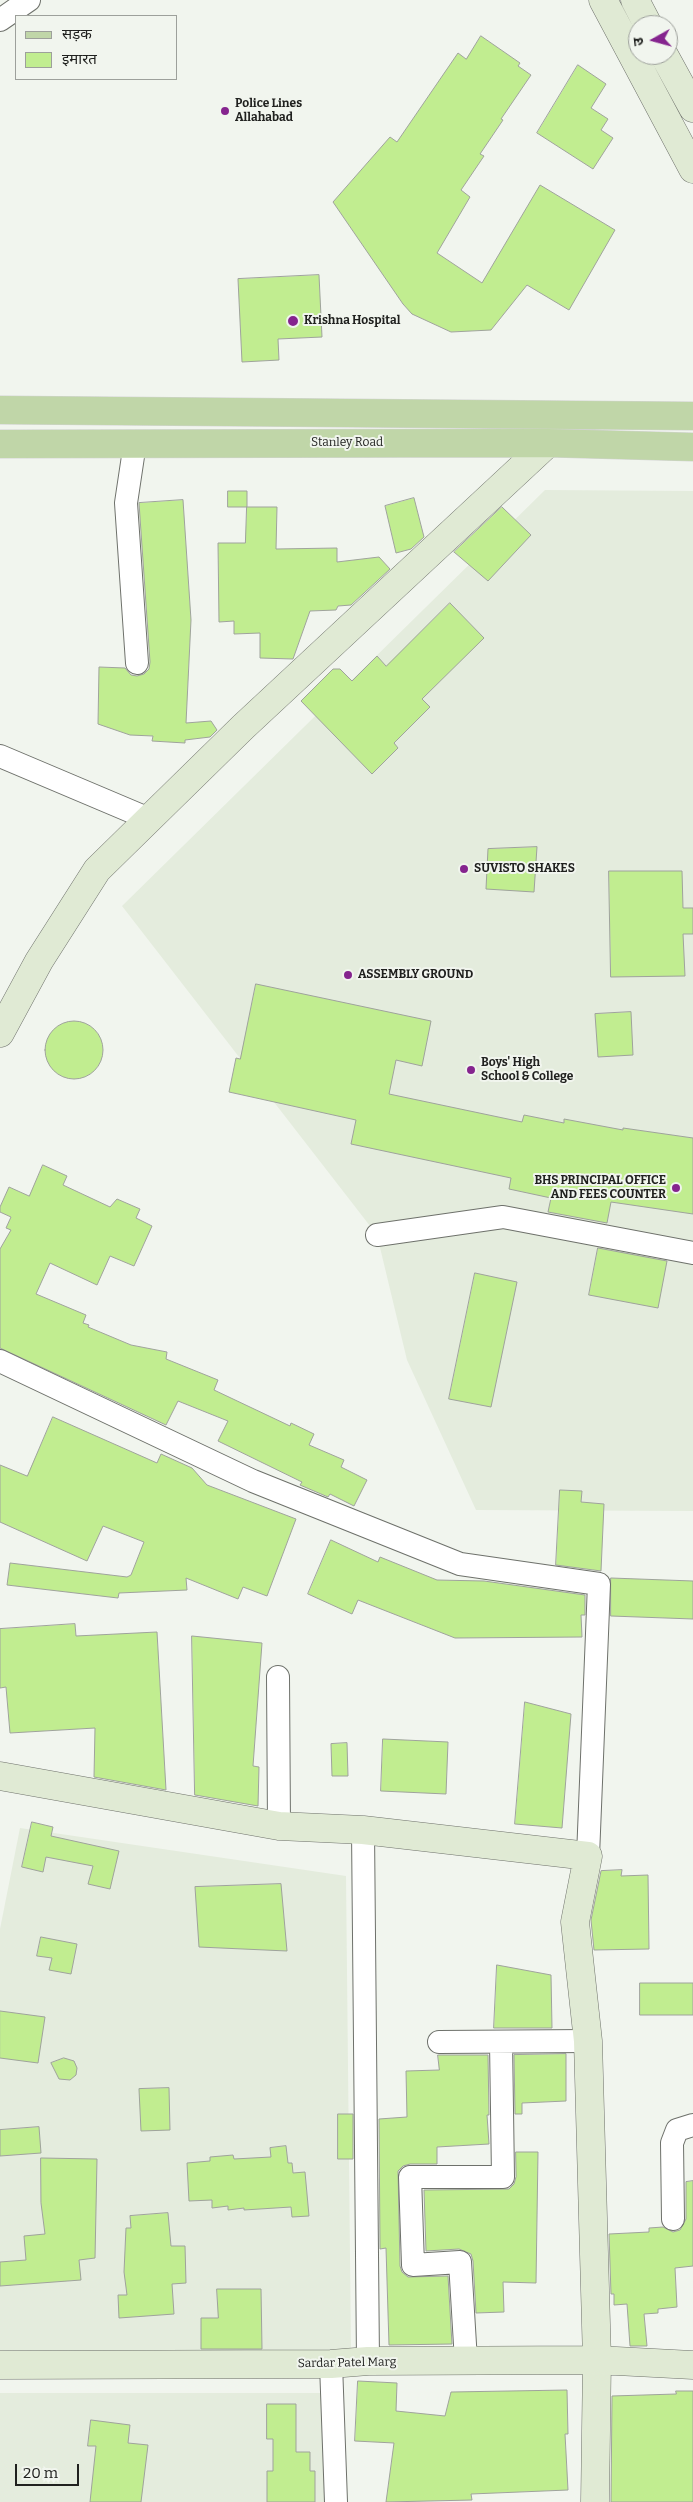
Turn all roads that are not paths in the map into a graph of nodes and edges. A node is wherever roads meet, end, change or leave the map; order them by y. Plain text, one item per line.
1 (28, 0) edge
2 (604, 0) edge
3 (635, 0) edge
4 (643, 15) edge
5 (0, 20) edge
6 (669, 65) edge
7 (693, 108) edge
8 (693, 169) edge
9 (1, 407) edge
10 (693, 416) edge
11 (134, 443) junction
12 (0, 444) edge
13 (548, 444) junction
14 (693, 448) edge
15 (137, 663) dead end
16 (0, 756) edge
17 (149, 819) junction
18 (0, 1033) edge
19 (377, 1235) dead end
20 (693, 1253) edge
21 (2, 1368) edge
22 (278, 1677) dead end
23 (0, 1776) edge
24 (279, 1826) junction
25 (363, 1830) junction
26 (588, 1856) junction
27 (588, 2041) junction
28 (439, 2042) dead end
29 (501, 2042) junction
30 (693, 2125) edge
31 (673, 2219) dead end
32 (596, 2360) junction
33 (368, 2361) junction
34 (466, 2361) junction
35 (0, 2364) edge
36 (331, 2364) junction
37 (693, 2365) edge
38 (336, 2502) edge
39 (594, 2502) edge

1 - 5 street
2 - 8 street
3 - 4 street
6 - 7 street
9 - 10 main road
11 - 12 main road, Stanley Road
11 - 13 main road, Stanley Road
11 - 15 street
13 - 14 main road, Stanley Road
13 - 17 street
16 - 17 street
17 - 18 street
19 - 20 street
21 - 26 street
22 - 24 street
23 - 24 street
24 - 25 street
25 - 26 street
25 - 33 street
26 - 27 street
27 - 29 street
27 - 32 street
28 - 29 street
29 - 34 street
30 - 31 street
32 - 34 street, Sardar Patel Marg
32 - 37 street, Sardar Patel Marg
32 - 39 street
33 - 34 street, Sardar Patel Marg
33 - 36 street, Sardar Patel Marg
35 - 36 street, Sardar Patel Marg
36 - 38 street

